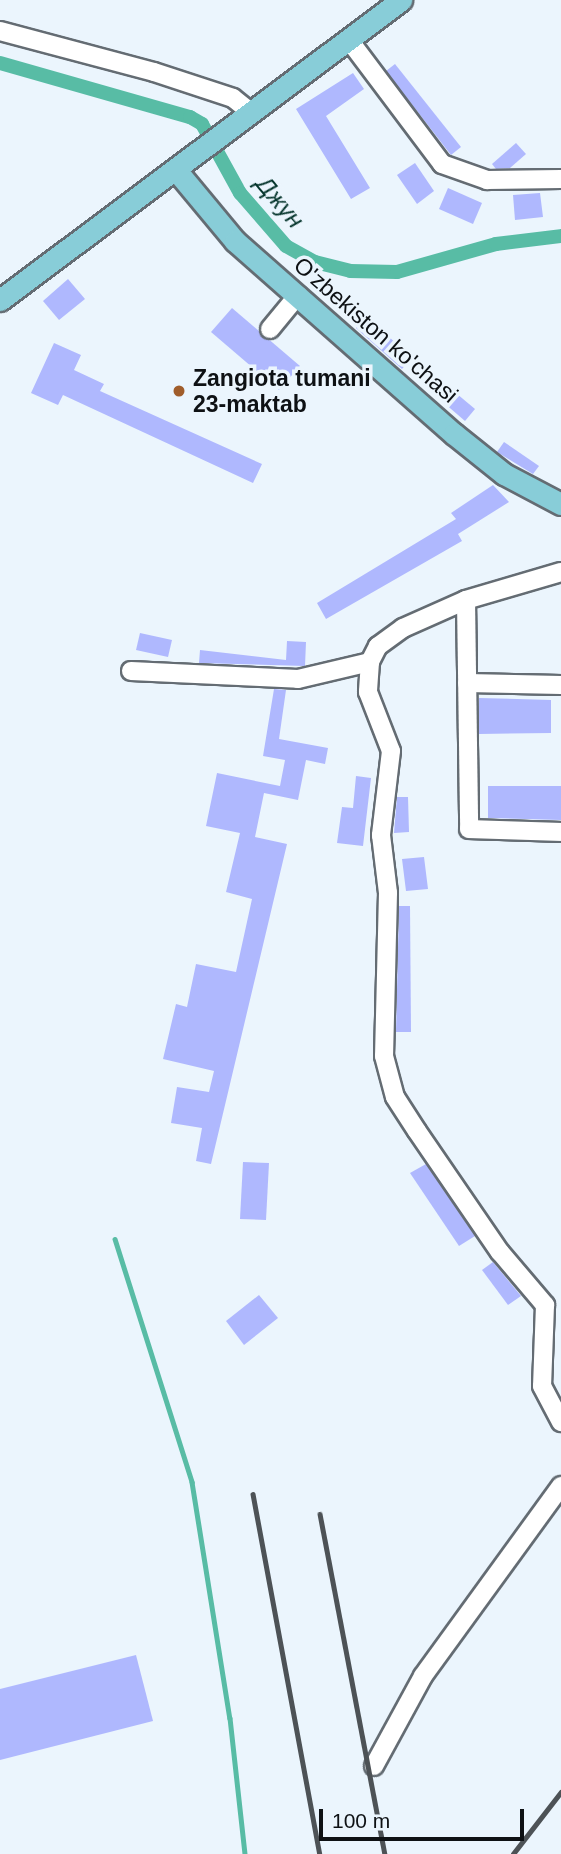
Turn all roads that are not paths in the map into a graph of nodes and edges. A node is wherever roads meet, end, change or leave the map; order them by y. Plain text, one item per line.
1 (401, 0) edge
2 (0, 31) edge
3 (349, 40) junction
4 (250, 112) junction
5 (176, 170) junction
6 (561, 179) edge
7 (298, 295) junction
8 (0, 300) edge
9 (270, 329) dead end
10 (561, 504) edge
11 (561, 572) edge
12 (466, 600) junction
13 (370, 662) junction
14 (131, 671) dead end
15 (467, 683) junction
16 (561, 685) edge
17 (561, 832) edge
18 (561, 1422) edge
19 (561, 1486) edge
20 (374, 1766) dead end

1 - 3 main road
2 - 4 street
3 - 4 main road
3 - 6 street
4 - 5 main road
5 - 7 main road, O'zbekiston ko'chasi
5 - 8 main road
7 - 9 street
7 - 10 main road, O'zbekiston ko'chasi
11 - 12 street
12 - 13 street
12 - 15 street
13 - 14 street
13 - 18 street
15 - 16 street
15 - 17 street
19 - 20 street

